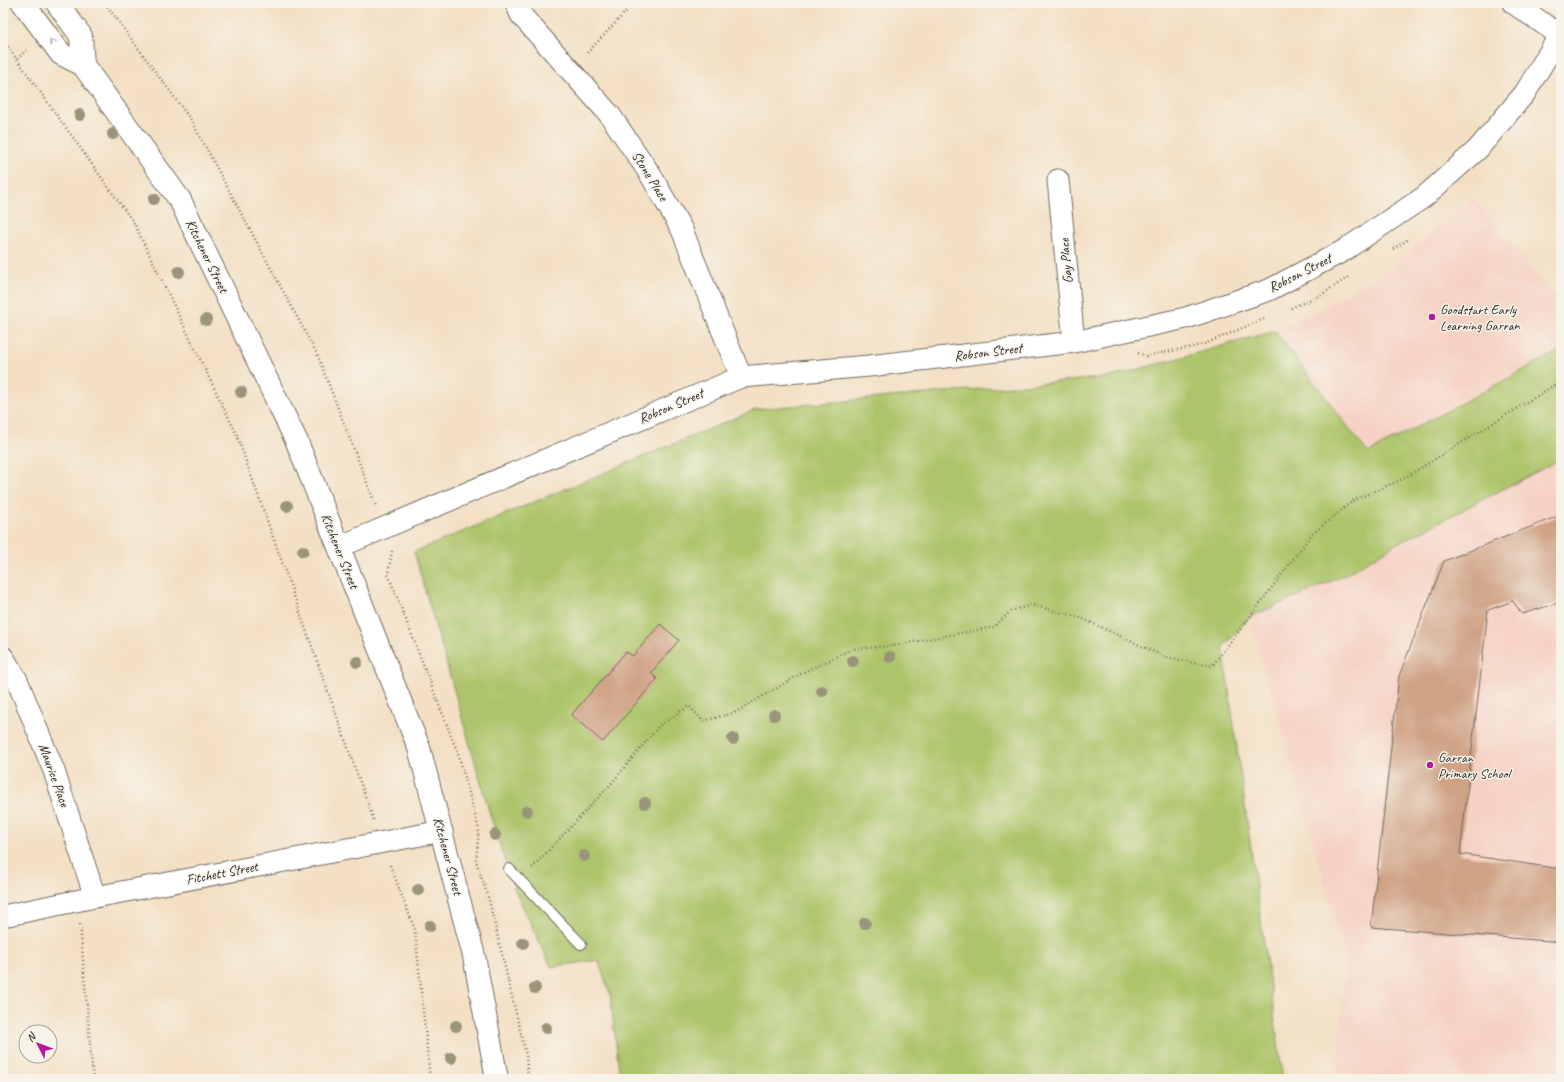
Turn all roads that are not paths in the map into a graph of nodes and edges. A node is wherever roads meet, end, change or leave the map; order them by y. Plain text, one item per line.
1 (24, 3) edge
2 (57, 3) edge
3 (516, 3) edge
4 (1513, 3) edge
5 (1561, 34) edge
6 (83, 65) junction
7 (1058, 180) dead end
8 (1074, 342) junction
9 (741, 377) junction
10 (339, 547) junction
11 (3, 657) edge
12 (442, 831) junction
13 (508, 869) dead end
14 (86, 899) junction
15 (3, 916) edge
16 (581, 944) dead end
17 (497, 1079) edge

6 -> 1 street, Kitchener Street
2 - 6 street
3 - 9 street, Stone Place
4 - 5 street
5 - 8 street, Robson Street
6 - 10 street, Kitchener Street
7 - 8 street, Gay Place
8 - 9 street, Robson Street
9 - 10 street, Robson Street
10 - 12 street, Kitchener Street
11 - 14 street, Maurice Place
12 - 14 street, Fitchett Street
12 - 17 street, Kitchener Street
13 - 16 lane
14 - 15 street, Fitchett Street

